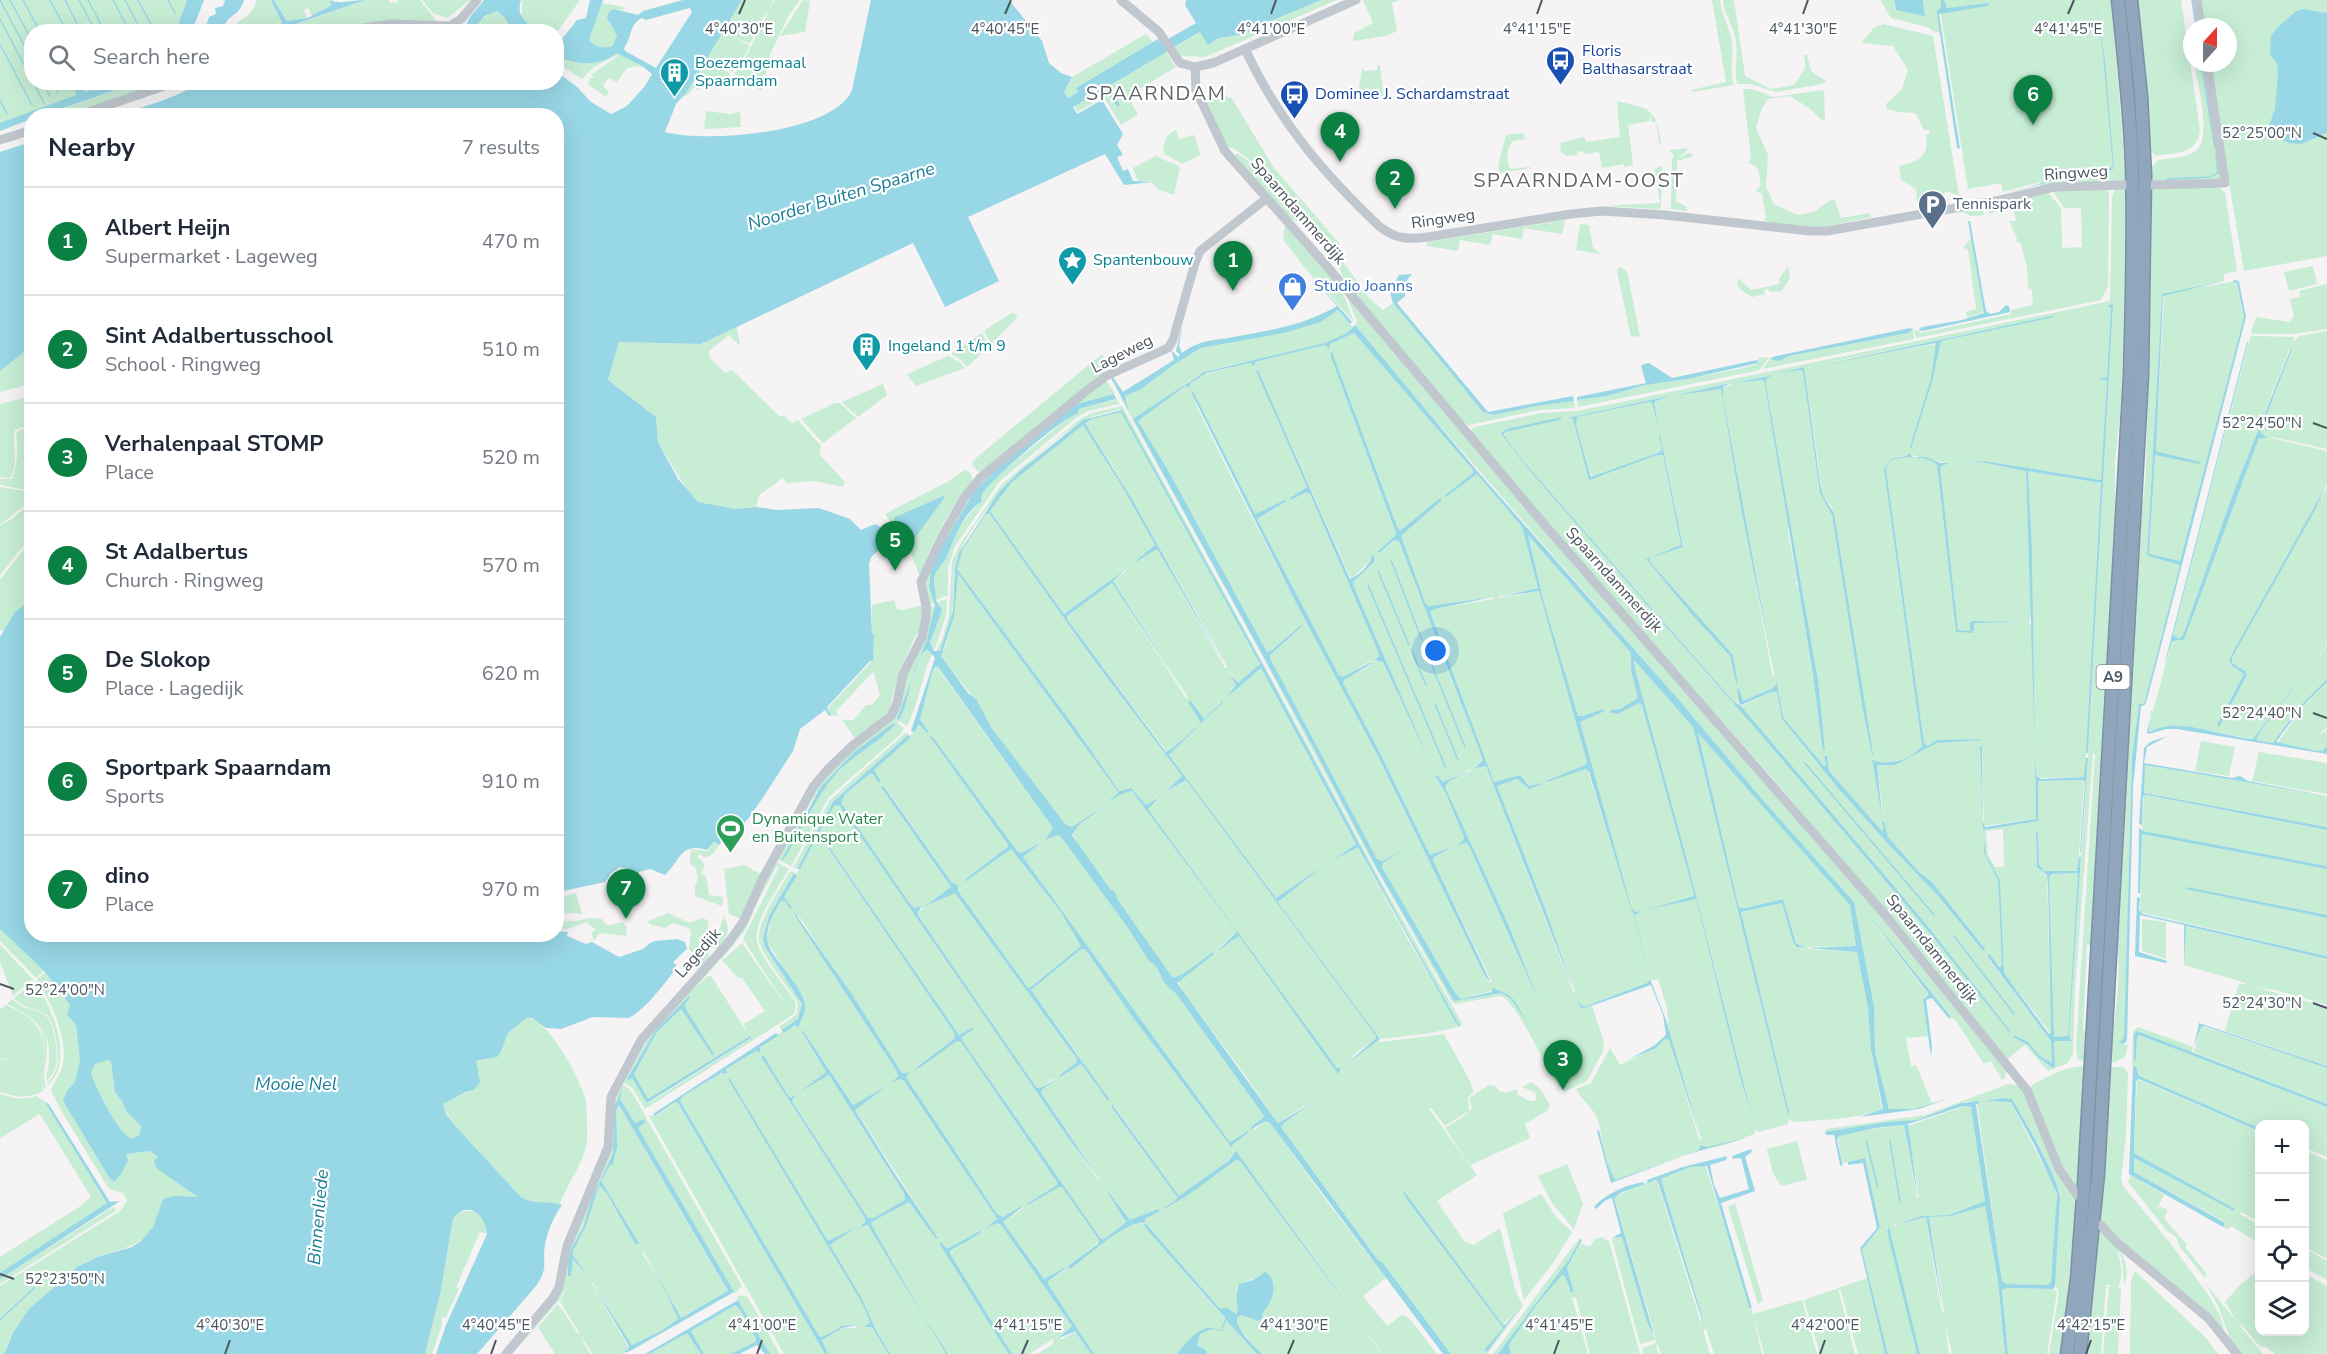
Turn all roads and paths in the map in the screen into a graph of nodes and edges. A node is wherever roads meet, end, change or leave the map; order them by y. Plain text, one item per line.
1 (477, 0) edge
2 (1121, 0) edge
3 (1356, 0) edge
4 (2118, 0) edge
5 (2131, 0) edge
6 (2197, 0) edge
7 (2200, 18) edge
8 (453, 24) edge
9 (1245, 49) junction
10 (1195, 67) junction
11 (2208, 72) edge
12 (152, 90) edge
13 (100, 108) edge
14 (24, 132) edge
15 (0, 140) edge
16 (2126, 185) dead end
17 (2151, 185) dead end
18 (1267, 198) junction
19 (921, 582) joint
20 (2077, 1196) dead end
21 (2101, 1225) dead end
22 (506, 1354) edge
23 (2067, 1354) edge
24 (2080, 1354) edge
25 (2237, 1354) edge

1 - 8 street
2 - 10 street
3 - 9 street
4 - 23 highway, A9
5 - 24 highway, A9
6 - 7 street
9 - 10 street
9 - 16 street, Ringweg
10 - 18 street, Spaarndammerdijk
11 - 17 street
12 - 13 street
14 - 15 street
18 - 19 street, Lageweg
18 - 20 street, Spaarndammerdijk
19 - 22 street, Lagedijk
21 - 25 street

